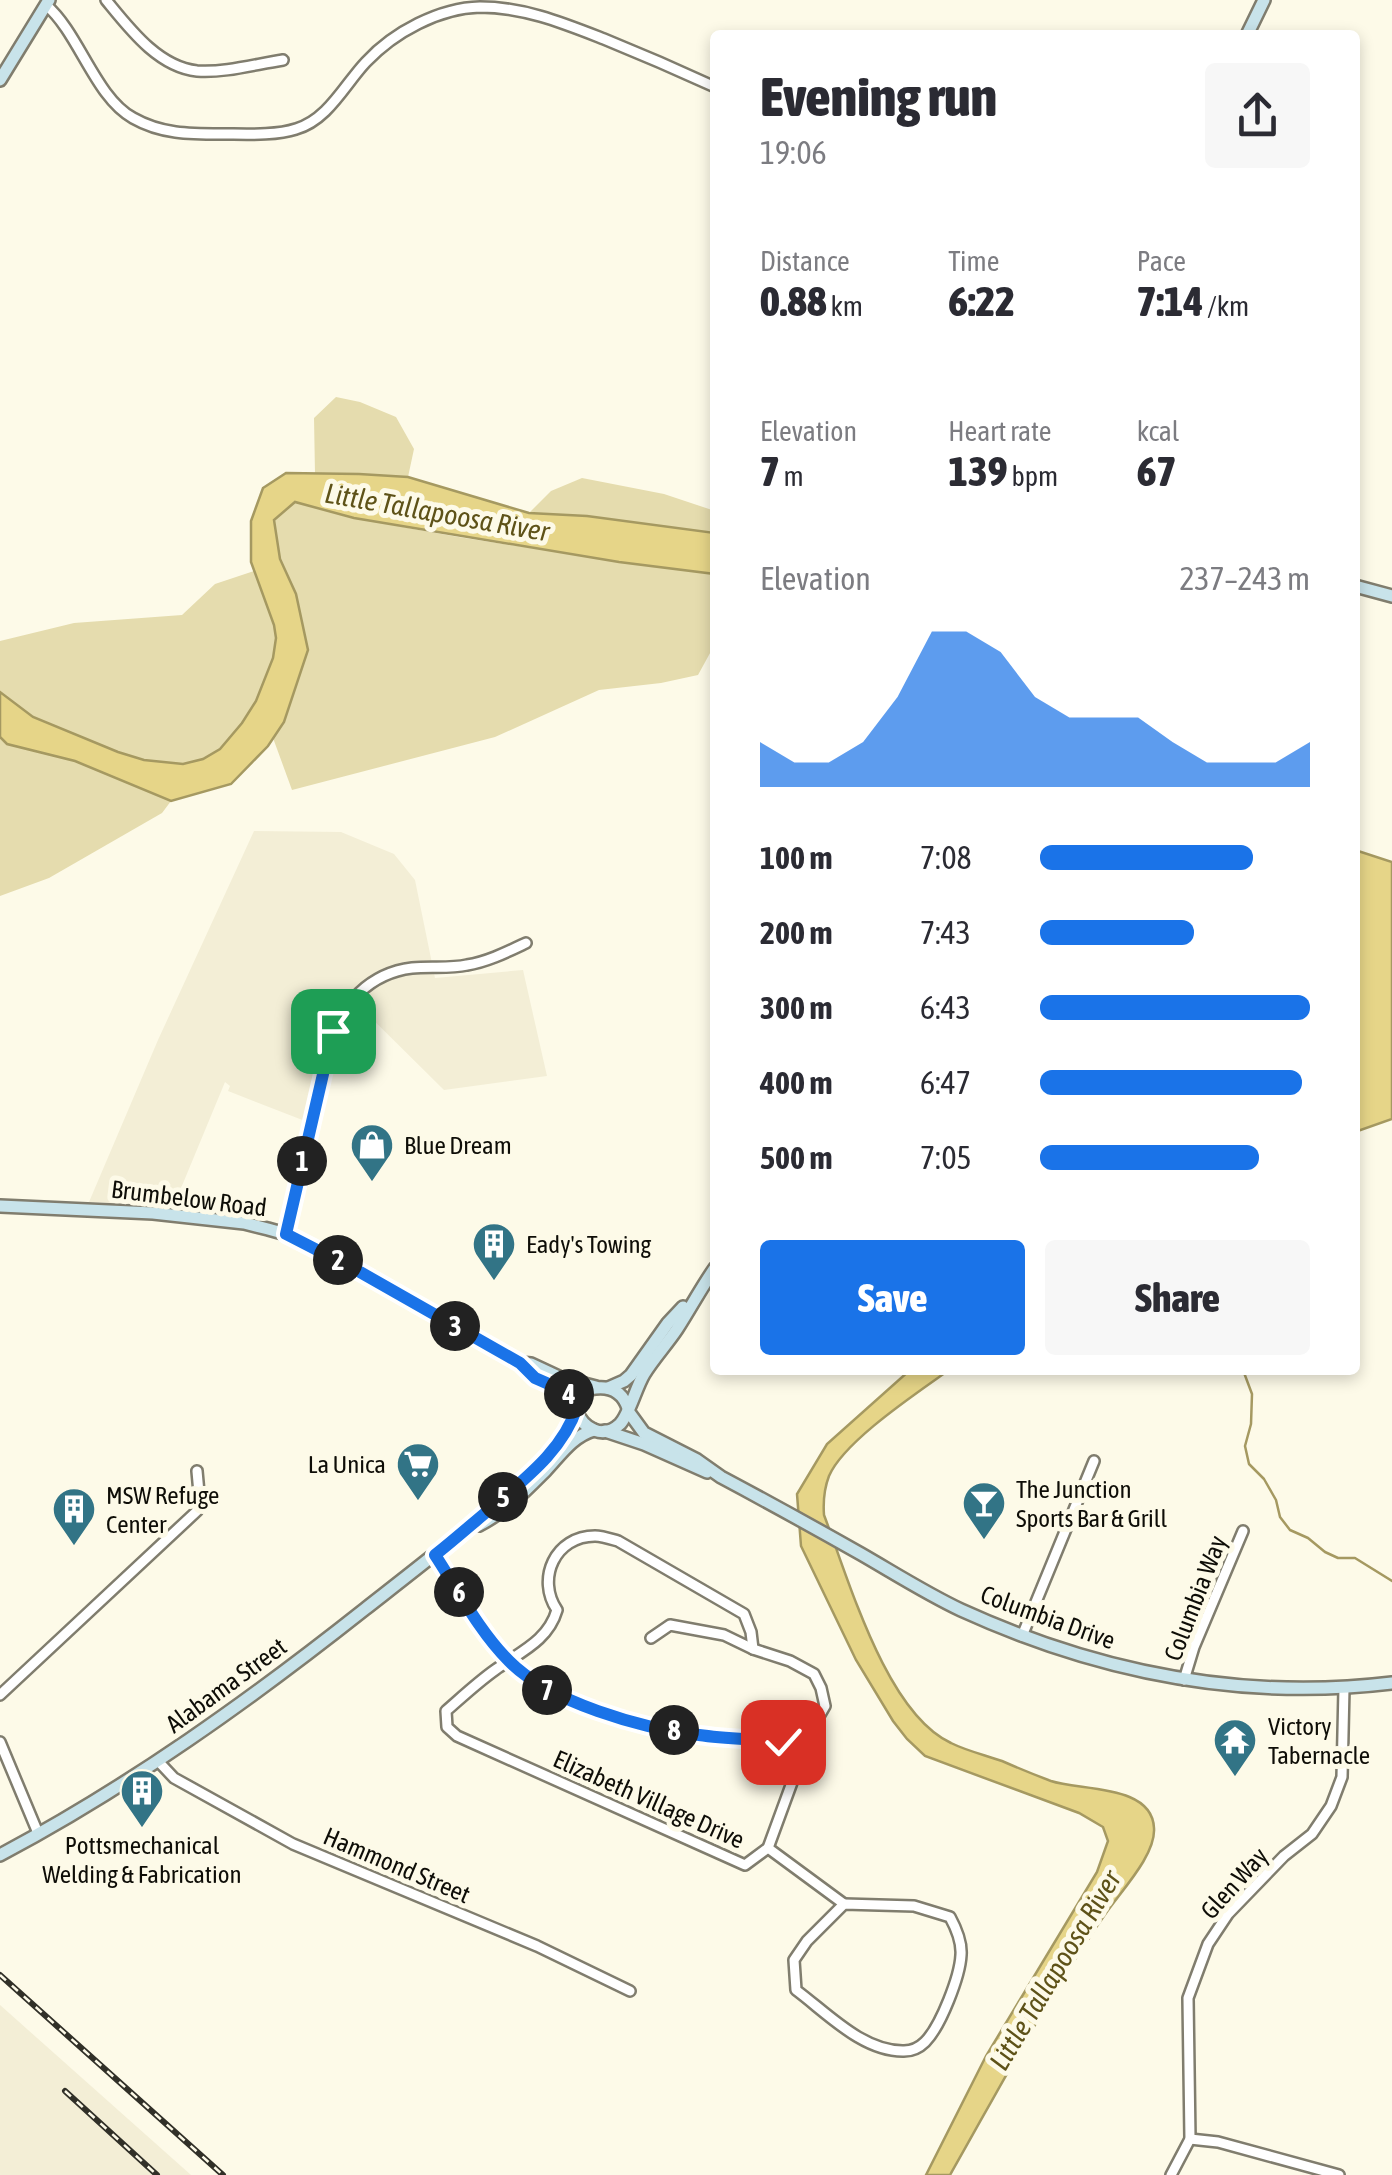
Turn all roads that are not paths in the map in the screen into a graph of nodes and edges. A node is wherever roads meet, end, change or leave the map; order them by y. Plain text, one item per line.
1 (106, 0) edge
2 (1264, 0) edge
3 (47, 2) edge
4 (1249, 30) edge
5 (283, 60) dead end
6 (0, 80) edge
7 (710, 85) edge
8 (1360, 587) edge
9 (1392, 596) edge
10 (526, 943) dead end
11 (0, 1206) edge
12 (286, 1234) junction
13 (710, 1275) edge
14 (697, 1294) junction
15 (520, 1363) junction
16 (602, 1388) junction
17 (576, 1409) junction
18 (628, 1409) junction
19 (600, 1430) junction
20 (1094, 1461) dead end
21 (197, 1471) dead end
22 (721, 1476) junction
23 (1243, 1531) dead end
24 (464, 1532) junction
25 (435, 1555) junction
26 (1022, 1636) junction
27 (651, 1638) dead end
28 (753, 1649) junction
29 (509, 1661) junction
30 (1184, 1680) junction
31 (1392, 1684) edge
32 (1344, 1688) junction
33 (0, 1695) edge
34 (0, 1742) edge
35 (796, 1750) junction
36 (158, 1761) junction
37 (38, 1834) junction
38 (768, 1848) junction
39 (0, 1856) edge
40 (844, 1904) junction
41 (630, 1991) dead end
42 (1190, 2139) junction
43 (1170, 2175) edge
44 (1339, 2175) edge

1 - 5 street
2 - 4 main road
3 - 6 main road
3 - 7 street
8 - 9 main road
10 - 12 street
11 - 12 main road, Brumbelow Road
12 - 15 main road, Brumbelow Road
13 - 14 main road
14 - 16 main road
14 - 18 main road
15 - 16 main road, Brumbelow Road
15 - 17 main road, Brumbelow Road
16 - 17 main road
16 - 18 main road
17 - 19 main road
17 - 24 main road, Alabama Street
18 - 19 main road
18 - 22 main road, Columbia Drive
19 - 22 main road, Columbia Drive
19 - 24 main road, Alabama Street
20 - 26 street
21 - 33 street
22 - 26 main road, Columbia Drive
23 - 30 street, Columbia Way
24 - 25 main road, Alabama Street
25 - 29 street
25 - 36 main road, Alabama Street
26 - 30 main road, Columbia Drive
27 - 28 street
28 - 29 street
28 - 35 street
29 - 35 street
29 - 38 street, Elizabeth Village Drive
30 - 32 main road, Columbia Drive
31 - 32 main road, Columbia Drive
32 - 42 street, Glen Way
34 - 37 street
35 - 38 street, Elizabeth Village Drive
36 - 37 main road, Alabama Street
36 - 41 street, Hammond Street
37 - 39 main road, Alabama Street
38 - 40 street
40 - 40 street
42 - 43 street, Glen Way
42 - 44 street

